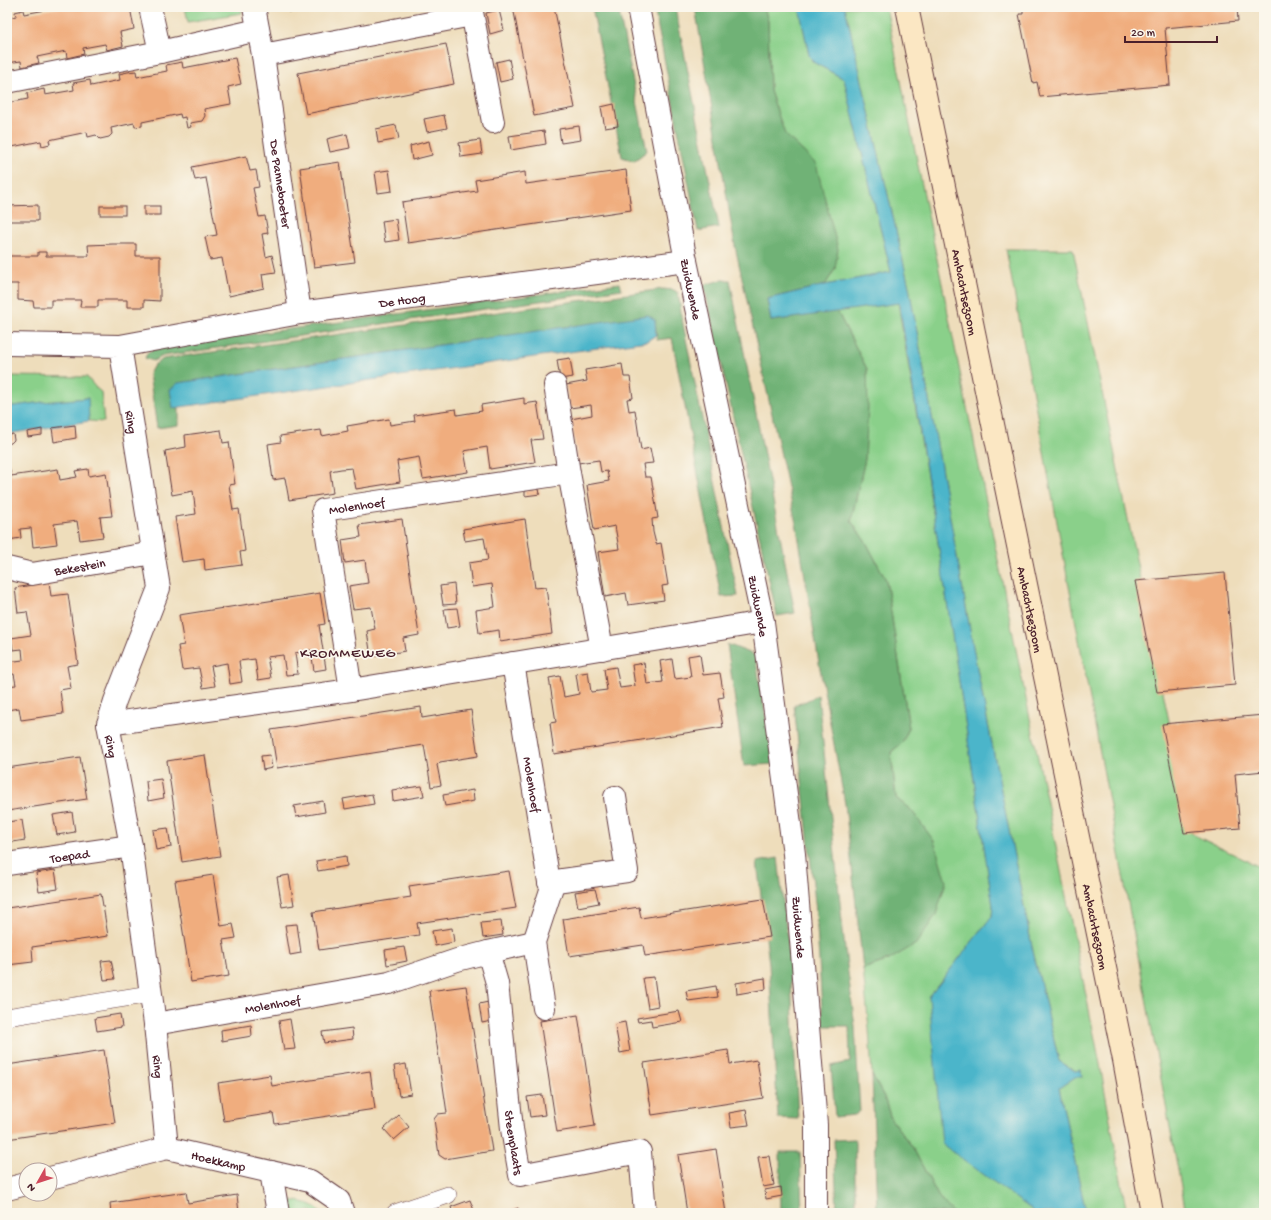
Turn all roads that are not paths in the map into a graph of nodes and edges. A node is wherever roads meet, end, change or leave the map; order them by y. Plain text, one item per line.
1 (150, 7) edge
2 (254, 7) edge
3 (638, 7) edge
4 (907, 7) edge
5 (472, 11) edge
6 (258, 30) junction
7 (160, 52) junction
8 (262, 55) junction
9 (7, 82) edge
10 (493, 122) dead end
11 (686, 261) junction
12 (300, 313) junction
13 (7, 344) edge
14 (120, 346) junction
15 (555, 385) dead end
16 (570, 473) junction
17 (153, 553) junction
18 (7, 568) edge
19 (763, 622) junction
20 (602, 649) junction
21 (513, 663) junction
22 (351, 690) junction
23 (108, 724) junction
24 (615, 797) dead end
25 (131, 846) junction
26 (7, 864) edge
27 (549, 882) junction
28 (534, 942) junction
29 (488, 952) junction
30 (150, 994) junction
31 (544, 1008) dead end
32 (7, 1017) edge
33 (155, 1024) junction
34 (167, 1148) junction
35 (271, 1172) junction
36 (58, 1176) edge
37 (18, 1186) edge
38 (7, 1189) edge
39 (448, 1195) dead end
40 (278, 1213) edge
41 (343, 1213) edge
42 (395, 1213) edge
43 (645, 1213) edge
44 (816, 1213) edge
45 (1152, 1213) edge

1 - 7 street
2 - 6 street, De Panneboeter
3 - 11 street, Zuidwende
4 - 45 street, Ambachtsezoom
5 - 8 street
5 - 10 street
6 - 7 street
6 - 8 street, De Panneboeter
7 - 9 street
8 - 12 street, De Panneboeter
11 - 12 street, De Hoog
11 - 19 street, Zuidwende
12 - 14 street, De Hoog
13 - 14 street
14 - 17 street, Ring
15 - 16 street
16 - 20 street
16 - 22 street, Molenhoef
17 - 18 street, Bekestein
17 - 23 street, Ring
19 - 20 street
19 - 44 street, Zuidwende
20 - 21 street
21 - 22 street
21 - 27 street, Molenhoef
22 - 23 street
23 - 25 street, Ring
24 - 27 street
25 - 26 street, Toepad
25 - 30 street, Ring
27 - 28 street, Molenhoef
28 - 29 street
28 - 31 street, Molenhoef
29 - 33 street, Molenhoef
29 - 43 street, Steenplaats
30 - 32 lane
30 - 33 street, Ring
33 - 34 street, Ring
34 - 35 street, Hoekkamp
34 - 36 street
35 - 40 street
35 - 41 street, Hoekkamp
37 - 38 street
39 - 42 lane

